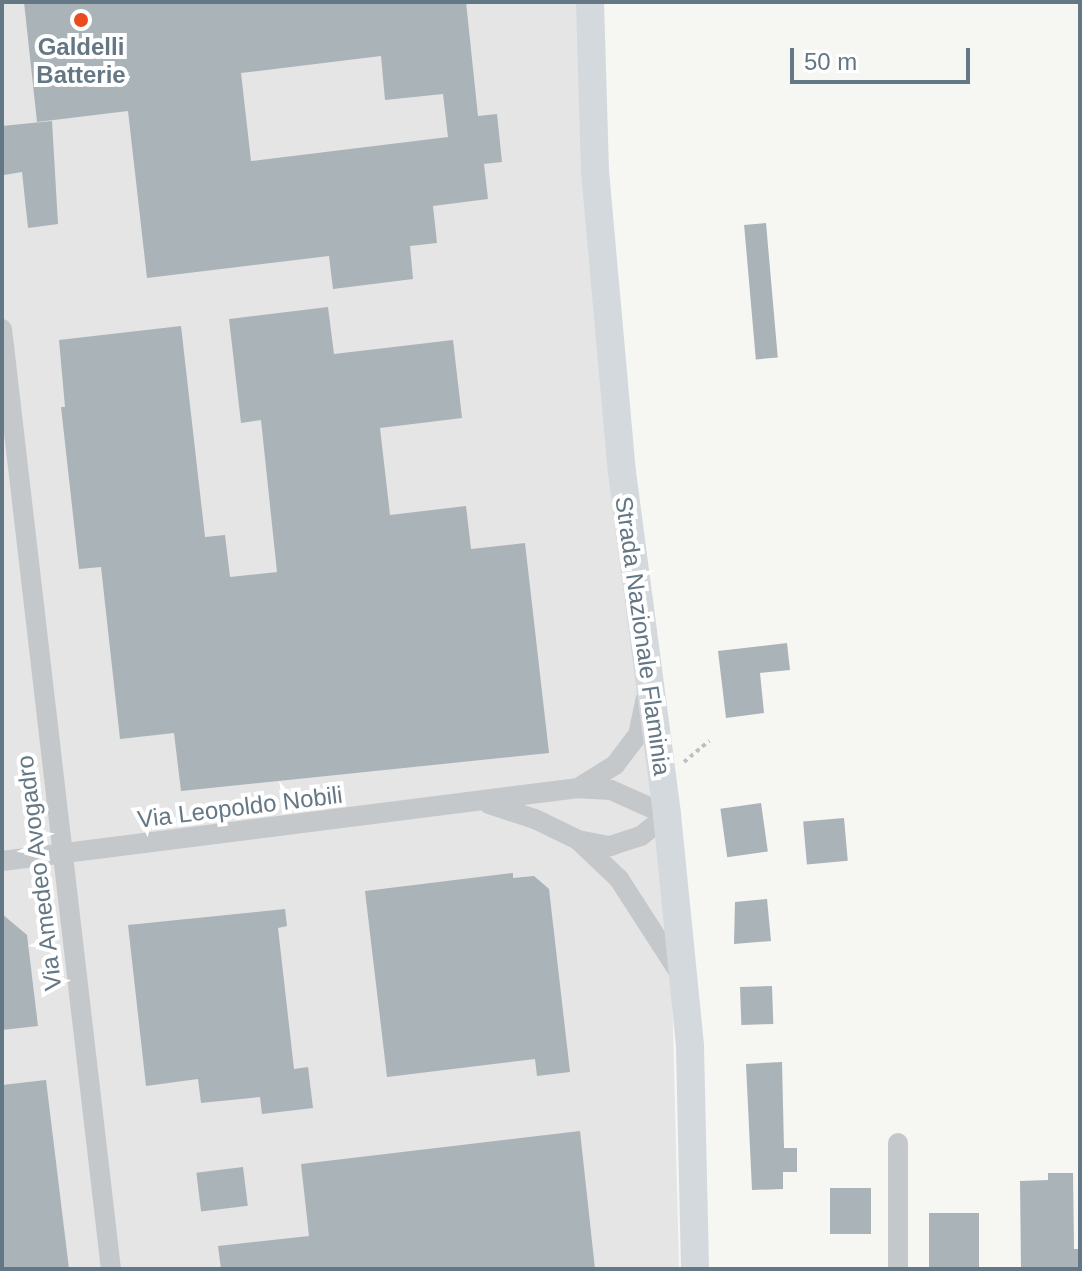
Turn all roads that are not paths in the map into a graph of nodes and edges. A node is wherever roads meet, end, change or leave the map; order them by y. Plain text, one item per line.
1 (590, 2) edge
2 (2, 329) edge
3 (649, 682) junction
4 (578, 788) junction
5 (485, 803) junction
6 (667, 815) junction
7 (578, 840) junction
8 (63, 854) junction
9 (2, 861) edge
10 (684, 981) junction
11 (898, 1143) dead end
12 (111, 1269) edge
13 (695, 1269) edge
14 (898, 1269) edge

1 - 3 main road, Strada Nazionale Flaminia
2 - 8 street, Via Amedeo Avogadro
3 - 4 street, Via Leopoldo Nobili
3 - 6 main road, Strada Nazionale Flaminia
4 - 5 street, Via Leopoldo Nobili
4 - 6 street, Via Leopoldo Nobili
5 - 7 street, Via Leopoldo Nobili
5 - 8 street, Via Leopoldo Nobili
6 - 7 street, Via Leopoldo Nobili
6 - 10 main road, Strada Nazionale Flaminia
7 - 10 street, Via Leopoldo Nobili
8 - 9 street, Via Leopoldo Nobili
8 - 12 street, Via Amedeo Avogadro
10 - 13 main road, Strada Nazionale Flaminia
11 - 14 street

